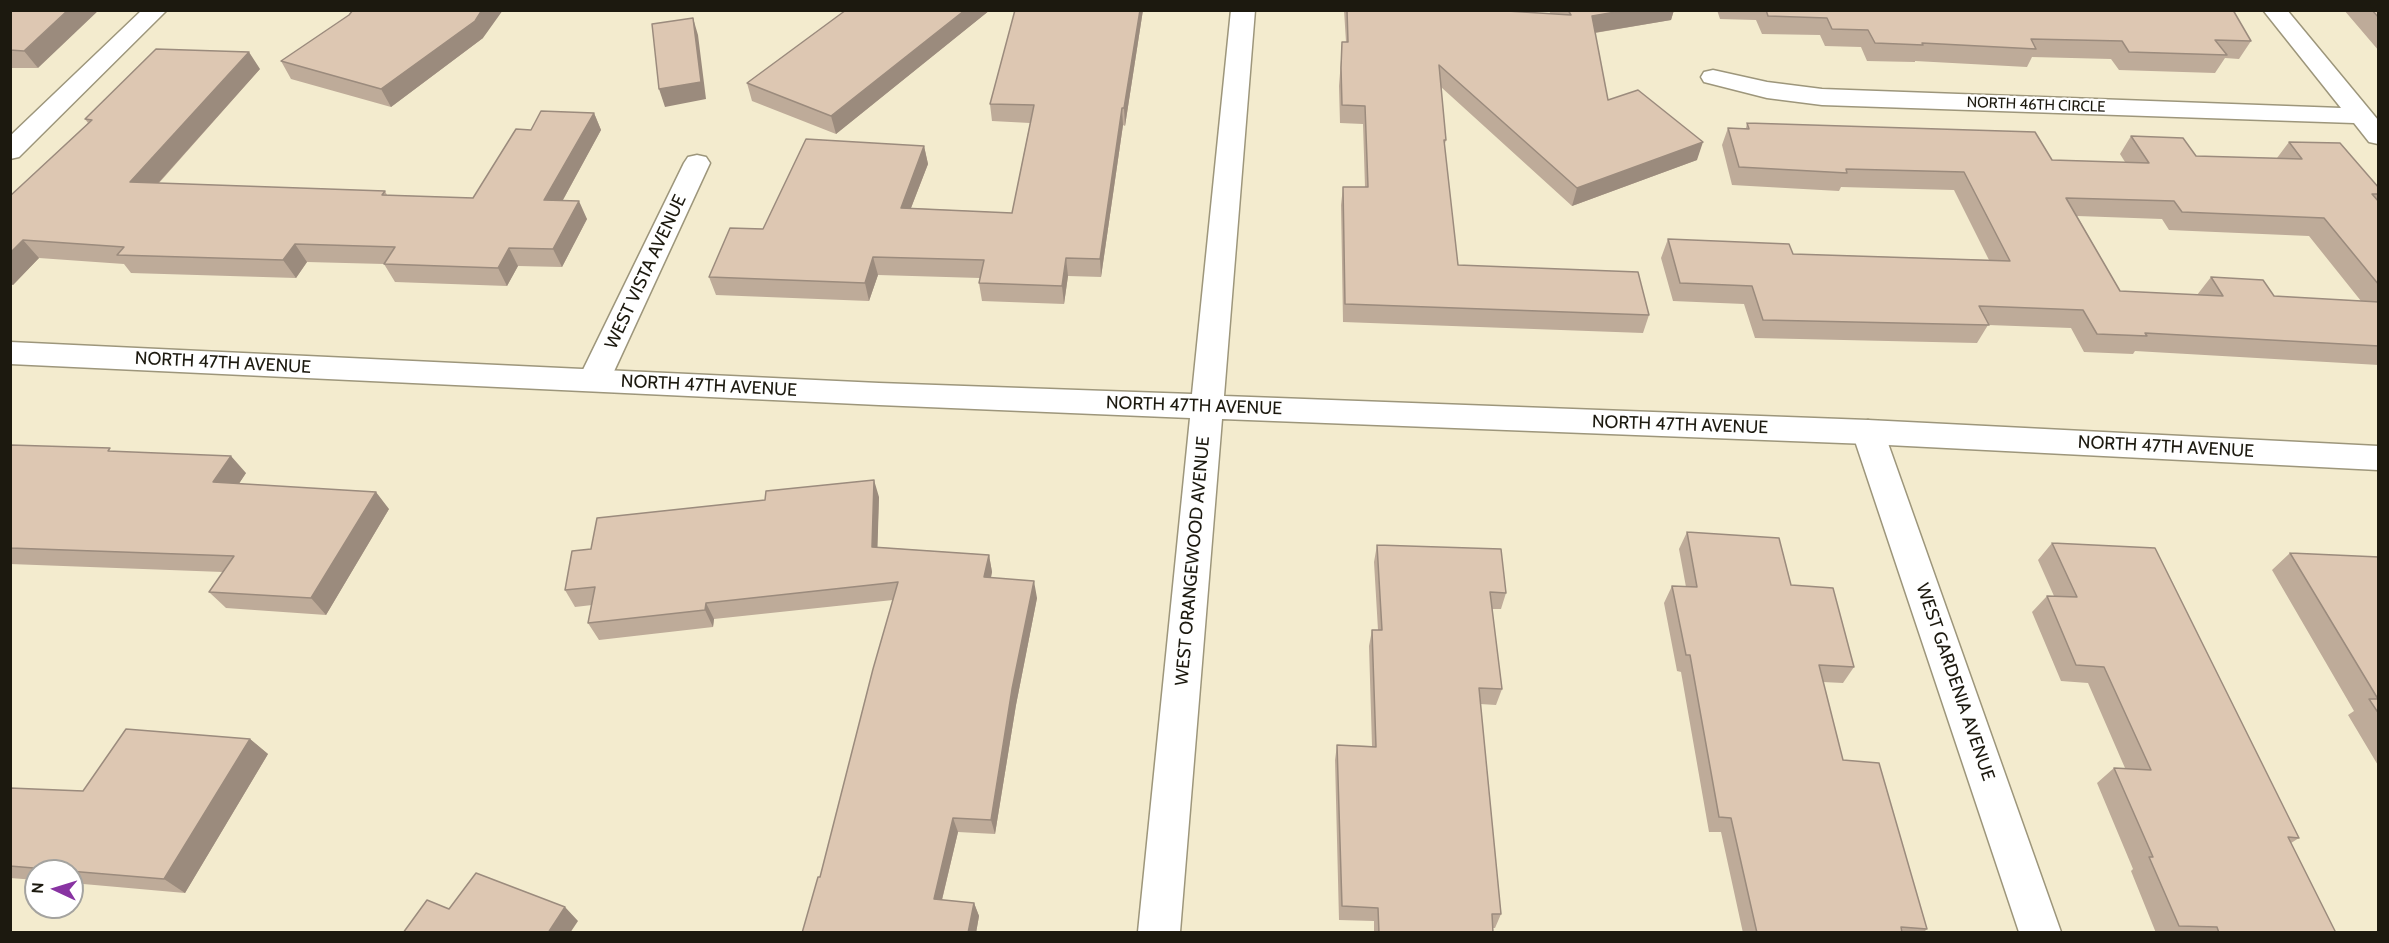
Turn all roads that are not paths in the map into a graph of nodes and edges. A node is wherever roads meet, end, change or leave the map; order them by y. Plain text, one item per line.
1 (156, 10) edge
2 (1243, 10) edge
3 (2274, 10) edge
4 (1713, 77) dead end
5 (2362, 116) junction
6 (2379, 136) edge
7 (10, 151) edge
8 (697, 163) dead end
9 (10, 353) edge
10 (594, 380) junction
11 (1207, 406) junction
12 (1868, 432) junction
13 (2379, 458) edge
14 (1159, 933) edge
15 (2040, 933) edge

1 - 7 street
2 - 11 street, WEST ORANGEWOOD AVENUE
3 - 5 street
4 - 5 street, NORTH 46TH CIRCLE
5 - 6 street
8 - 10 street, WEST VISTA AVENUE
9 - 10 street, NORTH 47TH AVENUE
10 - 11 street, NORTH 47TH AVENUE
11 - 12 street, NORTH 47TH AVENUE
11 - 14 street, WEST ORANGEWOOD AVENUE
12 - 13 street, NORTH 47TH AVENUE
12 - 15 street, WEST GARDENIA AVENUE

